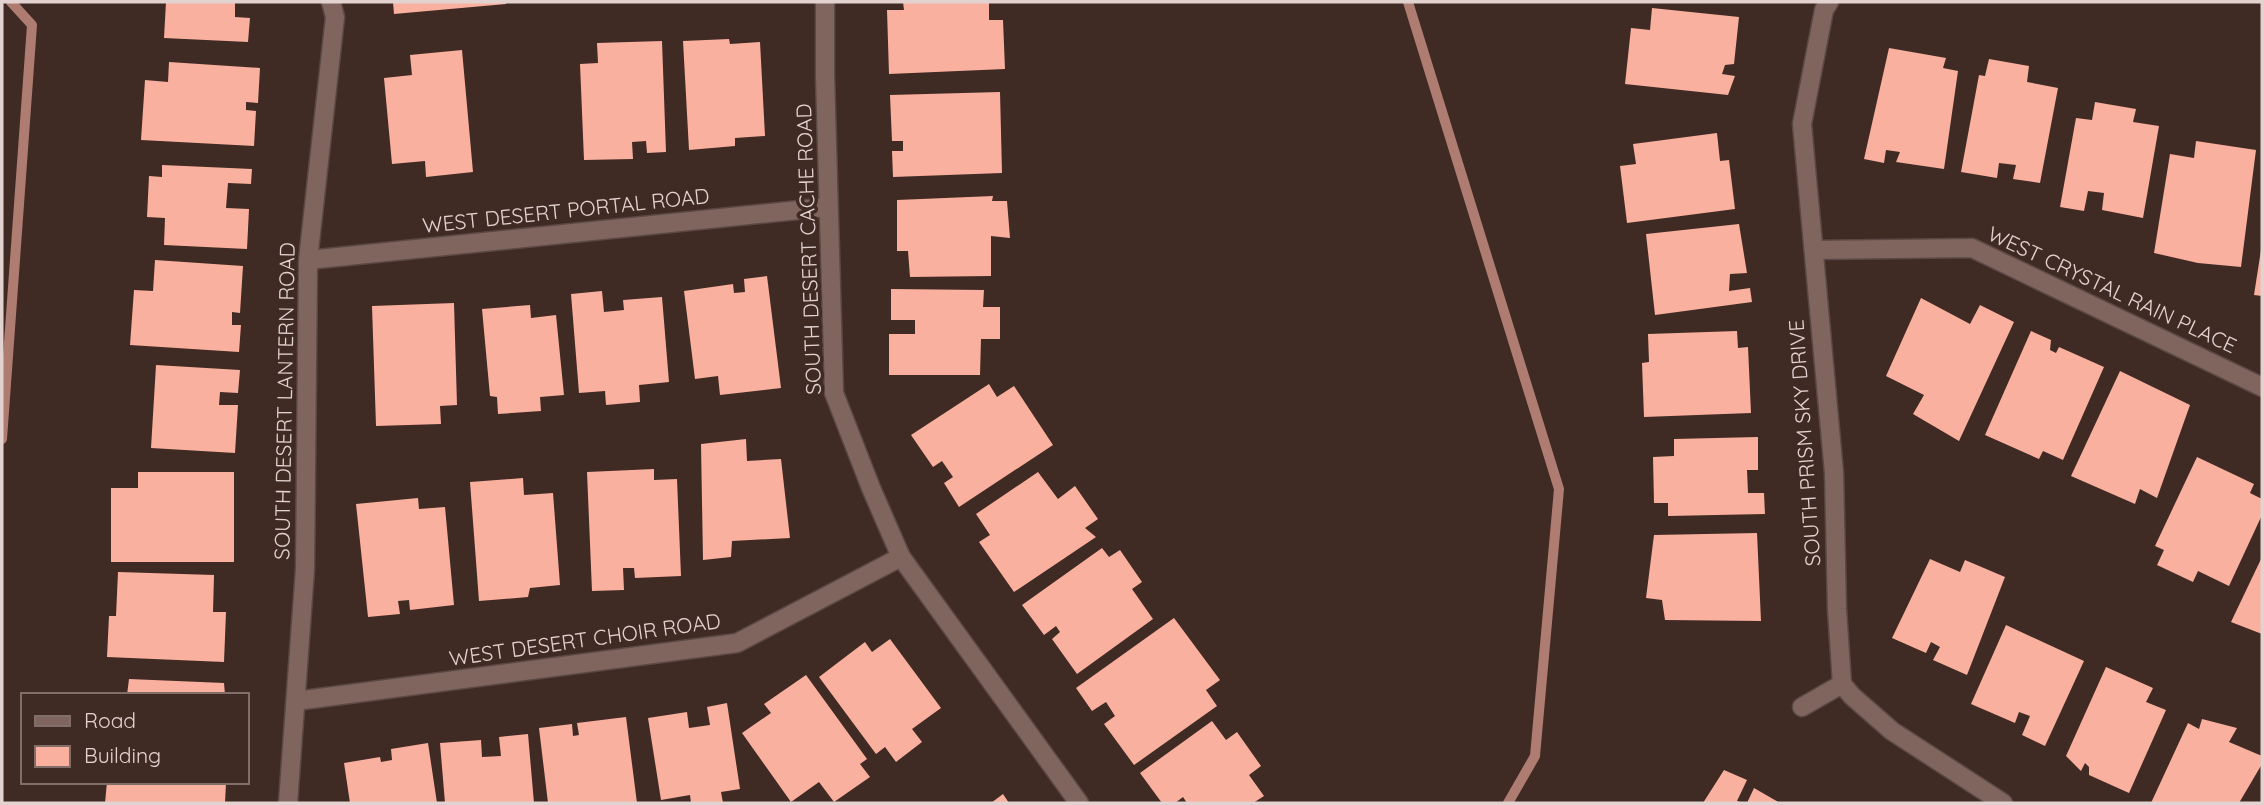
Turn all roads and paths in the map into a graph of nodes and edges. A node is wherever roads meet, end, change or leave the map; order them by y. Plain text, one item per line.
1 (331, 2) edge
2 (825, 2) edge
3 (1829, 2) edge
4 (828, 207) junction
5 (1814, 250) junction
6 (308, 260) junction
7 (2262, 387) edge
8 (901, 557) junction
9 (1842, 684) junction
10 (296, 701) junction
11 (1802, 707) dead end
12 (288, 803) edge
13 (1079, 803) edge
14 (2003, 803) edge

1 - 6 street, SOUTH DESERT LANTERN ROAD
2 - 4 street, SOUTH DESERT CACHE ROAD
3 - 5 street, SOUTH PRISM SKY DRIVE
4 - 6 street, WEST DESERT PORTAL ROAD
4 - 8 street, SOUTH DESERT CACHE ROAD
5 - 7 street, WEST CRYSTAL RAIN PLACE
5 - 9 street, SOUTH PRISM SKY DRIVE
6 - 10 street, SOUTH DESERT LANTERN ROAD
8 - 10 street, WEST DESERT CHOIR ROAD
8 - 13 street, SOUTH DESERT CACHE ROAD
9 - 11 street
9 - 14 street
10 - 12 street, SOUTH DESERT LANTERN ROAD

